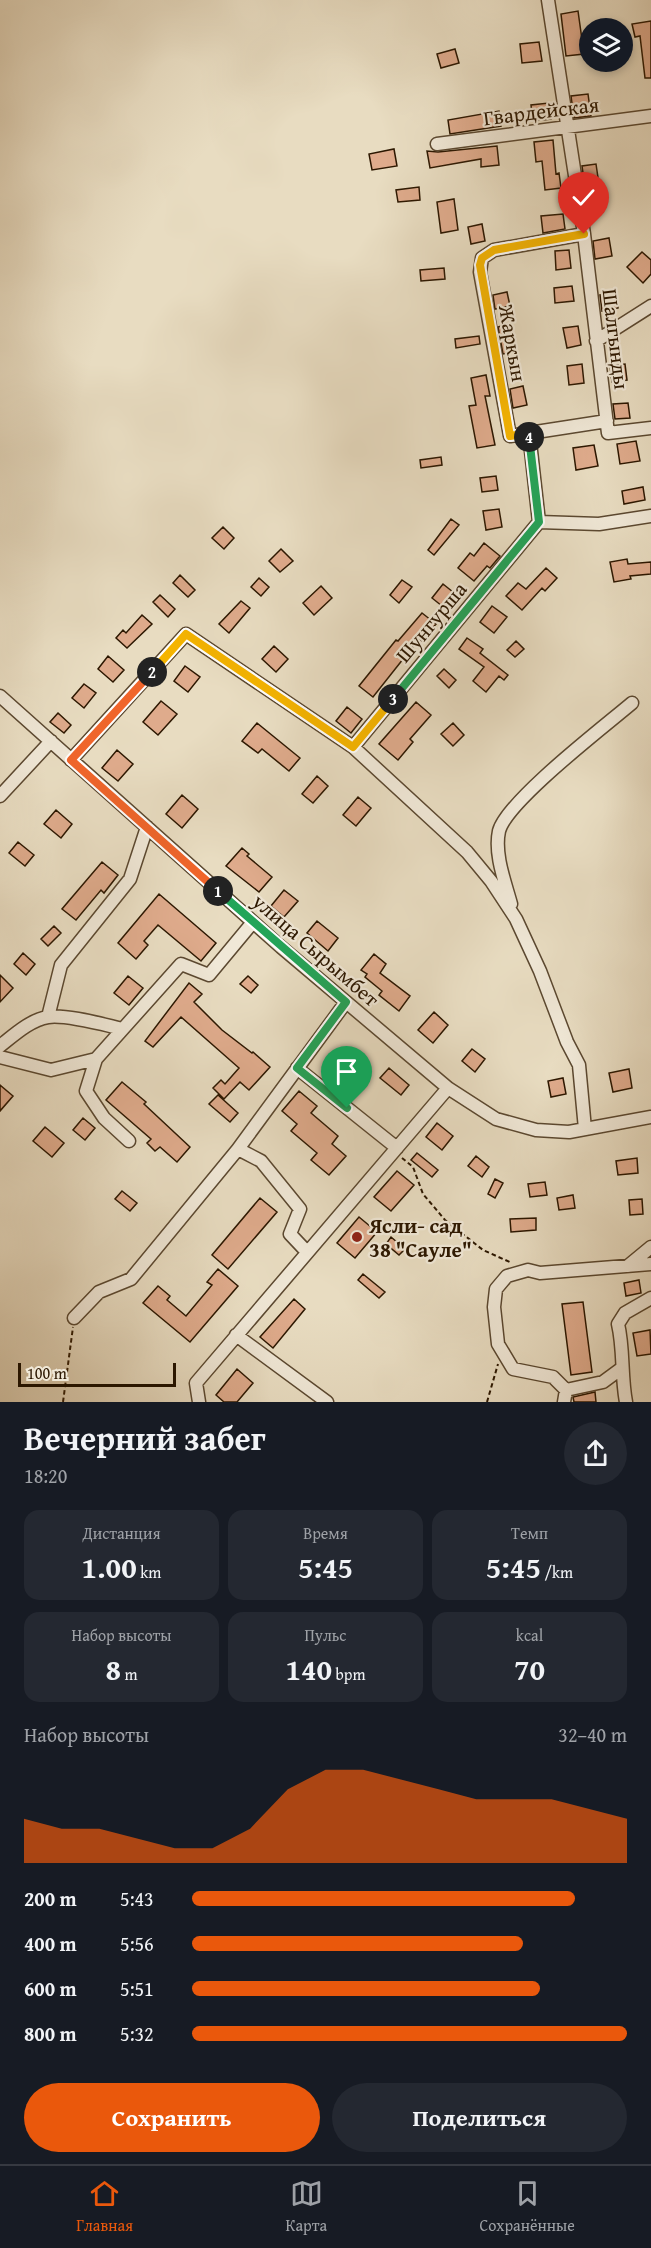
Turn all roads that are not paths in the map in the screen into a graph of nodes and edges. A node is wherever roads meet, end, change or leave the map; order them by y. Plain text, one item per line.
1 (548, 0) edge
2 (651, 116) edge
3 (567, 127) junction
4 (437, 144) dead end
5 (584, 234) junction
6 (651, 306) edge
7 (596, 341) junction
8 (607, 427) junction
9 (651, 428) edge
10 (529, 433) junction
11 (651, 516) edge
12 (539, 522) junction
13 (0, 696) edge
14 (632, 703) dead end
15 (51, 741) junction
16 (353, 747) junction
17 (71, 760) junction
18 (0, 796) edge
19 (147, 827) junction
20 (516, 919) junction
21 (253, 922) junction
22 (346, 1002) junction
23 (48, 1017) junction
24 (123, 1029) junction
25 (0, 1046) edge
26 (0, 1057) edge
27 (96, 1059) junction
28 (297, 1068) junction
29 (448, 1088) junction
30 (651, 1117) edge
31 (585, 1129) junction
32 (129, 1141) dead end
33 (238, 1149) junction
34 (395, 1149) junction
35 (651, 1247) edge
36 (307, 1252) junction
37 (651, 1264) edge
38 (628, 1266) junction
39 (651, 1298) edge
40 (74, 1318) road end
41 (236, 1335) junction
42 (622, 1368) junction
43 (565, 1396) edge
44 (198, 1402) edge
45 (327, 1402) edge
46 (626, 1402) edge

1 - 3 street, Шалгынды
2 - 3 street, Гвардейская
3 - 4 street, Гвардейская
3 - 5 street, Шалгынды
5 - 7 street, Шалгынды
5 - 10 street, Жаркын
6 - 7 street
7 - 8 street, Шалгынды
8 - 9 street
8 - 10 street
10 - 12 street
11 - 12 street
12 - 16 street, Шунгурша
13 - 15 street, улица Сырымбет
14 - 20 street
15 - 17 street, улица Сырымбет
15 - 18 street
16 - 17 street
16 - 20 street
17 - 19 street, улица Сырымбет
19 - 21 street, улица Сырымбет
19 - 23 street
20 - 31 street
21 - 22 street, улица Сырымбет
21 - 24 street
22 - 28 street
22 - 29 street, улица Сырымбет
23 - 24 street
23 - 25 street
24 - 27 street
26 - 27 street
27 - 32 street
28 - 33 street
28 - 34 street
29 - 31 street, улица Сырымбет
29 - 34 street
30 - 31 street, улица Сырымбет
33 - 36 street
33 - 40 street
34 - 36 street
35 - 38 street
36 - 41 street
37 - 38 street
38 - 43 street
39 - 42 street
41 - 44 street
41 - 45 street
42 - 43 street
42 - 46 street

